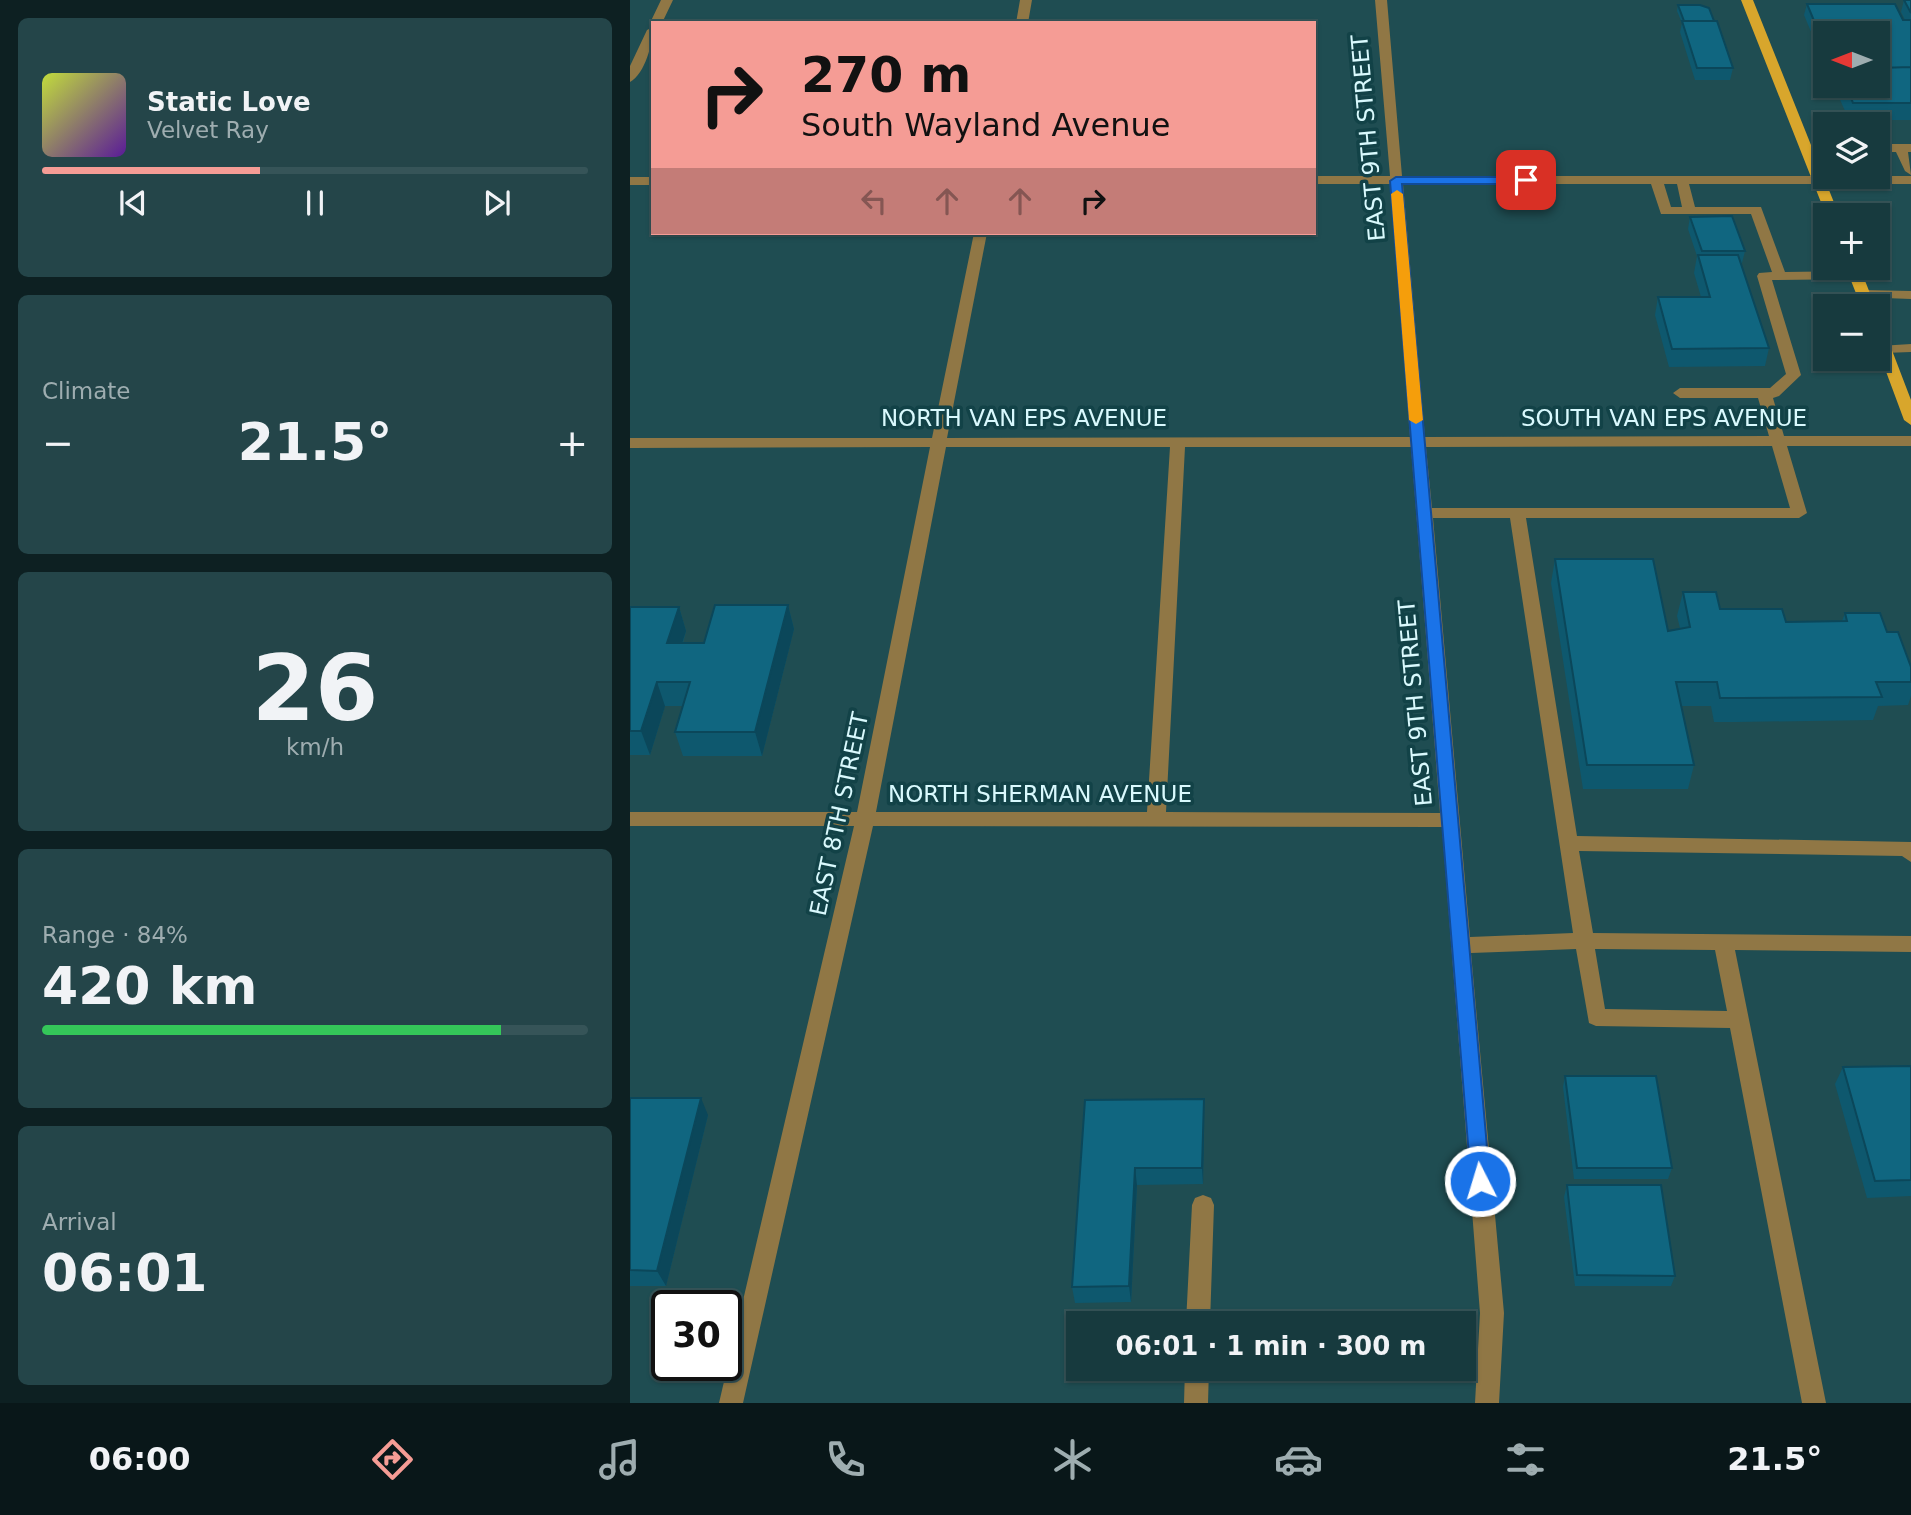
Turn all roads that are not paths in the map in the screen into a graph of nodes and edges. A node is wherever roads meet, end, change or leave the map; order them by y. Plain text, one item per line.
1 (667, 0) edge
2 (1026, 0) edge
3 (1381, 0) edge
4 (1748, 0) edge
5 (657, 21) edge
6 (1022, 21) edge
7 (651, 34) edge
8 (630, 78) edge
9 (1906, 148) edge
10 (1813, 165) edge
11 (1911, 171) edge
12 (1316, 180) edge
13 (1656, 180) junction
14 (1682, 180) junction
15 (1890, 180) edge
16 (1911, 180) edge
17 (630, 181) edge
18 (651, 181) edge
19 (1396, 181) junction
20 (1813, 181) edge
21 (1732, 195) junction
22 (1690, 211) junction
23 (980, 235) edge
24 (1813, 274) edge
25 (1780, 276) junction
26 (1911, 295) edge
27 (1890, 297) edge
28 (1911, 348) edge
29 (1890, 349) edge
30 (1890, 365) edge
31 (1681, 393) dead end
32 (1764, 393) junction
33 (1911, 419) edge
34 (939, 441) junction
35 (1178, 441) junction
36 (1418, 441) junction
37 (1779, 441) junction
38 (1911, 441) edge
39 (630, 443) edge
40 (1424, 513) junction
41 (1517, 513) junction
42 (865, 818) junction
43 (1156, 818) junction
44 (630, 819) edge
45 (1450, 820) junction
46 (1570, 843) junction
47 (1910, 851) edge
48 (1585, 941) junction
49 (1723, 942) junction
50 (1911, 944) edge
51 (1461, 945) junction
52 (1739, 1020) junction
53 (1203, 1205) dead end
54 (1199, 1311) edge
55 (1197, 1381) edge
56 (731, 1403) edge
57 (1196, 1403) edge
58 (1488, 1403) edge
59 (1814, 1403) edge

1 - 5 street
2 - 6 street
3 - 19 street, EAST 9TH STREET
4 - 10 main road
7 - 8 street
9 - 11 street
12 - 19 street
13 - 14 street
13 - 19 street
13 - 22 street
14 - 21 street
14 - 22 street
15 - 16 street
17 - 18 street
19 - 36 street, EAST 9TH STREET
20 - 21 street
21 - 22 street
21 - 25 street
23 - 34 street, EAST 8TH STREET
24 - 25 street
25 - 32 street
26 - 27 street
28 - 29 street
30 - 33 main road
31 - 32 street
32 - 37 street
34 - 35 street, NORTH VAN EPS AVENUE
34 - 39 street, NORTH VAN EPS AVENUE
34 - 42 street, EAST 8TH STREET
35 - 36 street, NORTH VAN EPS AVENUE
35 - 43 street
36 - 37 street, SOUTH VAN EPS AVENUE
36 - 40 street, EAST 9TH STREET
37 - 38 street, SOUTH VAN EPS AVENUE
37 - 41 street
40 - 41 street
40 - 45 street, EAST 9TH STREET
41 - 46 street
42 - 43 street, NORTH SHERMAN AVENUE
42 - 44 street, NORTH SHERMAN AVENUE
42 - 56 street, EAST 8TH STREET
43 - 45 street, NORTH SHERMAN AVENUE
45 - 51 street, EAST 9TH STREET
46 - 47 street
46 - 48 street
48 - 49 street
48 - 51 street
48 - 52 street
49 - 50 street
49 - 52 street
51 - 58 street, EAST 9TH STREET
52 - 59 street
53 - 54 street
55 - 57 street

